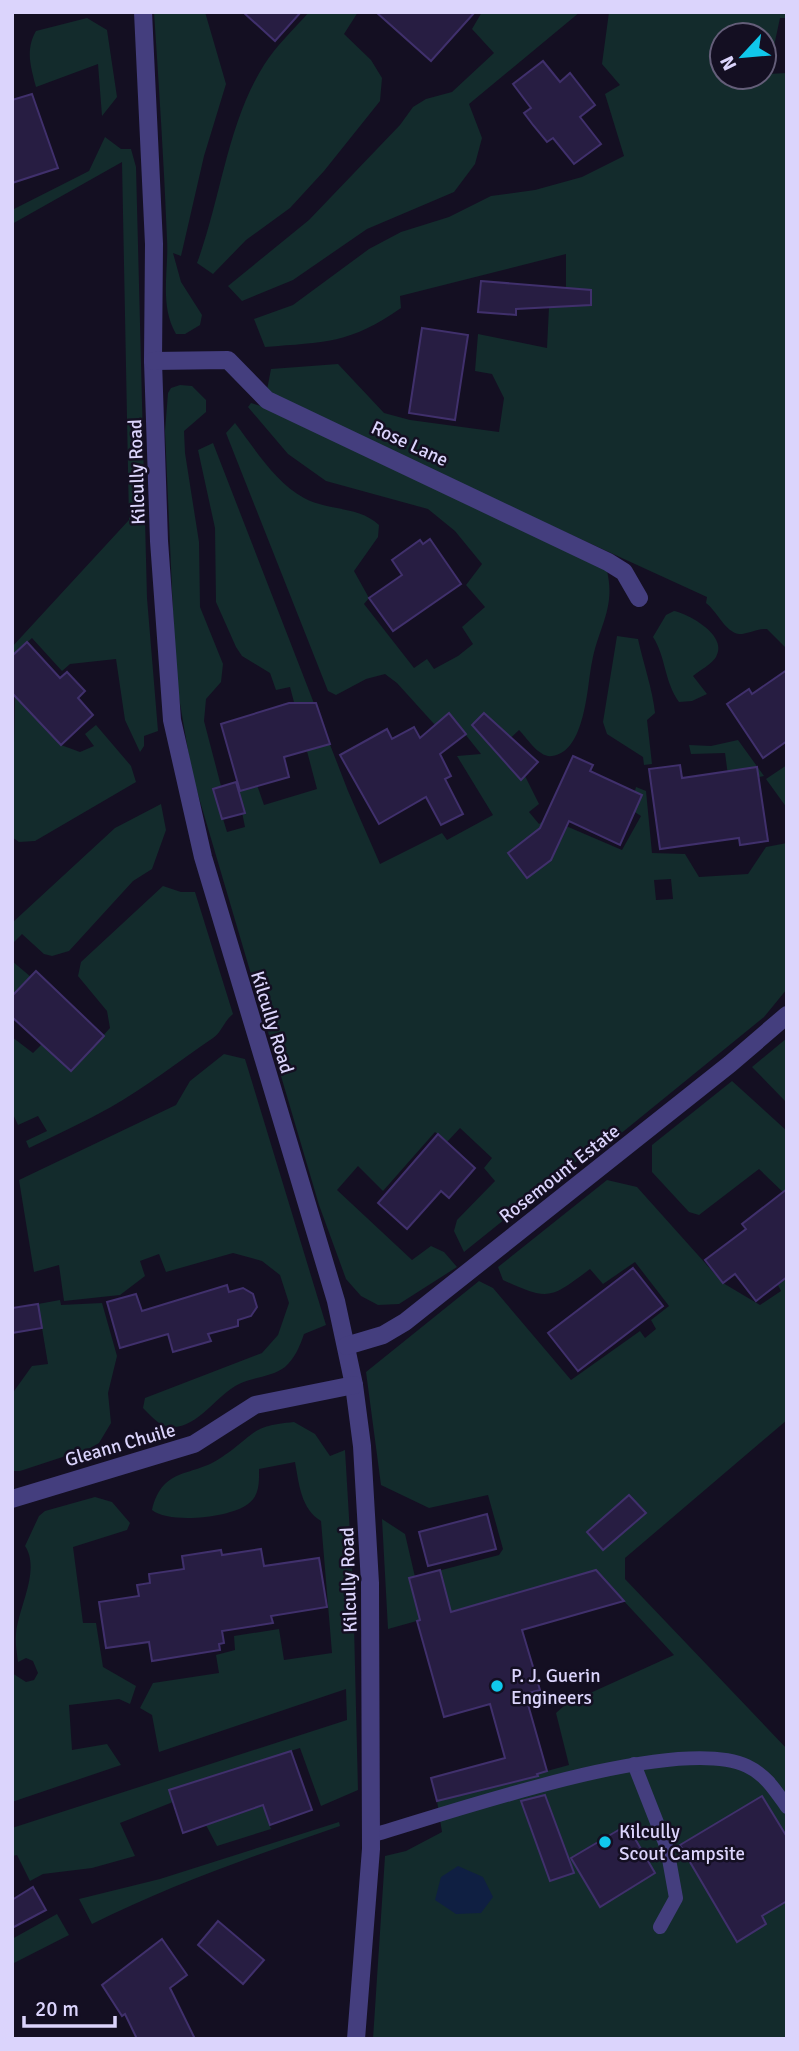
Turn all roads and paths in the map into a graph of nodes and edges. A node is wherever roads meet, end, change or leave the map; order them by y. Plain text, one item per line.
1 (143, 12) edge
2 (153, 361) junction
3 (639, 598) dead end
4 (787, 1015) edge
5 (346, 1346) junction
6 (354, 1385) junction
7 (12, 1499) edge
8 (634, 1764) junction
9 (787, 1807) edge
10 (370, 1836) junction
11 (660, 1927) dead end
12 (356, 2039) edge

1 - 2 street, Kilcully Road
2 - 3 street, Rose Lane
2 - 5 street, Kilcully Road
4 - 5 street, Rosemount Estate
5 - 6 street, Kilcully Road
6 - 7 street, Gleann Chuile
6 - 10 street, Kilcully Road
8 - 9 lane
8 - 10 lane
8 - 11 lane
10 - 12 street, Kilcully Road

